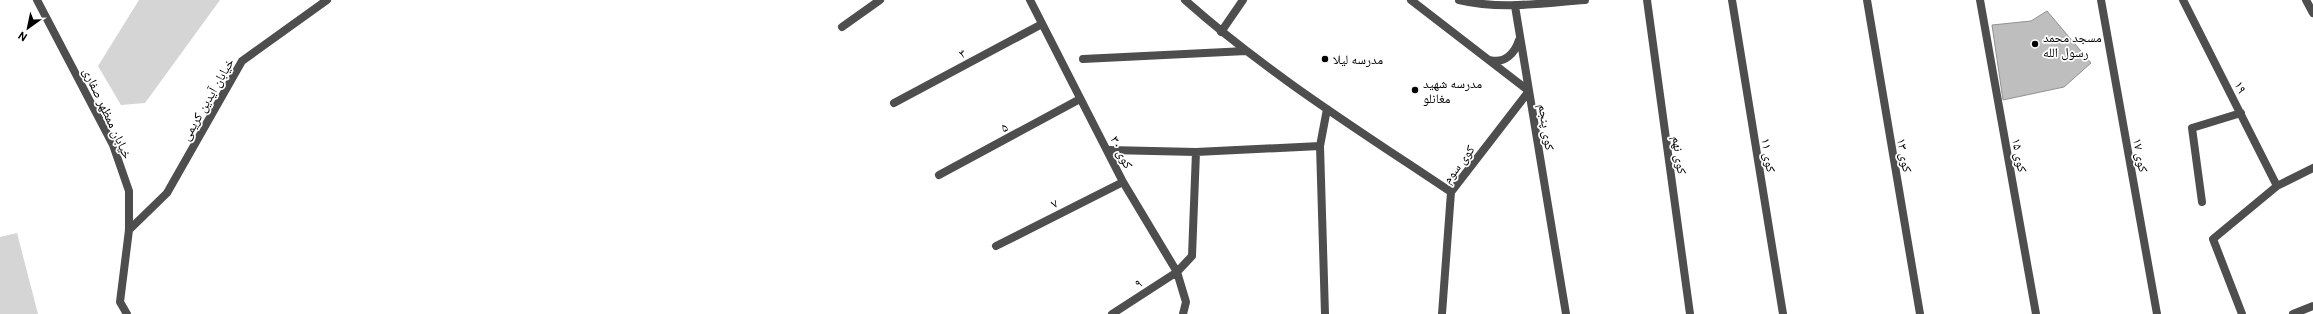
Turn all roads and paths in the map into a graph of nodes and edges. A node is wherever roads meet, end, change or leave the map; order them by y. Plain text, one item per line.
1 (37, 0) edge
2 (327, 0) edge
3 (880, 0) edge
4 (1030, 0) edge
5 (1186, 0) edge
6 (1243, 0) edge
7 (1411, 0) edge
8 (1459, 0) edge
9 (1585, 0) edge
10 (1647, 0) edge
11 (1732, 0) edge
12 (1867, 0) edge
13 (1980, 0) edge
14 (2101, 0) edge
15 (2183, 0) edge
16 (2306, 0) edge
17 (1515, 6) junction
18 (2313, 13) edge
19 (1042, 24) junction
20 (842, 27) dead end
21 (1221, 32) junction
22 (1519, 38) junction
23 (1246, 51) junction
24 (1083, 59) dead end
25 (1488, 59) junction
26 (1529, 91) junction
27 (1080, 99) junction
28 (894, 103) dead end
29 (1327, 109) junction
30 (2241, 113) junction
31 (1320, 146) junction
32 (1108, 150) junction
33 (1196, 152) junction
34 (2313, 168) edge
35 (939, 175) dead end
36 (1123, 182) junction
37 (2277, 186) junction
38 (1451, 192) junction
39 (2202, 202) dead end
40 (129, 230) junction
41 (996, 246) dead end
42 (1177, 272) junction
43 (2313, 306) edge
44 (126, 314) edge
45 (1112, 314) edge
46 (1183, 314) edge
47 (1325, 314) edge
48 (1442, 314) edge
49 (1566, 314) edge
50 (1690, 314) edge
51 (1783, 314) edge
52 (1920, 314) edge
53 (2036, 314) edge
54 (2156, 314) edge
55 (2242, 314) edge
56 (2293, 314) edge

1 - 40 street, خیابان ممظهر صفاری
2 - 40 street, خیابان آیدین کریمی
3 - 20 street
4 - 19 street, کوی ۳۰
5 - 21 street
6 - 21 street
7 - 25 street, کوی پنجم
8 - 17 street
9 - 17 street
10 - 50 street, کوی نهم
11 - 51 street, کوی ۱۱
12 - 52 street, کوی ۱۳
13 - 53 street, کوی ۱۵
14 - 54 street, کوی ۱۷
15 - 30 street, ۱۹
16 - 18 street
17 - 22 street
19 - 27 street, کوی ۳۰
19 - 28 street, ۳
21 - 23 street
22 - 25 street
22 - 26 street
23 - 24 street
23 - 29 street
25 - 26 street, کوی پنجم
26 - 38 street, کوی سوم
26 - 49 street, کوی پنجم
27 - 32 street, کوی ۳۰
27 - 35 street, ۵
29 - 31 street
29 - 38 street
30 - 37 street, ۱۹
30 - 39 street
31 - 33 street
31 - 47 street
32 - 33 street
32 - 36 street, کوی ۳۰
33 - 42 street, ۹
34 - 37 street
36 - 41 street, ۷
36 - 42 street, کوی ۳۰
37 - 55 street
38 - 48 street, کوی سوم
40 - 44 street, خیابان ممظهر صفاری
42 - 45 street, ۹
42 - 46 street, کوی ۳۰
43 - 56 street

